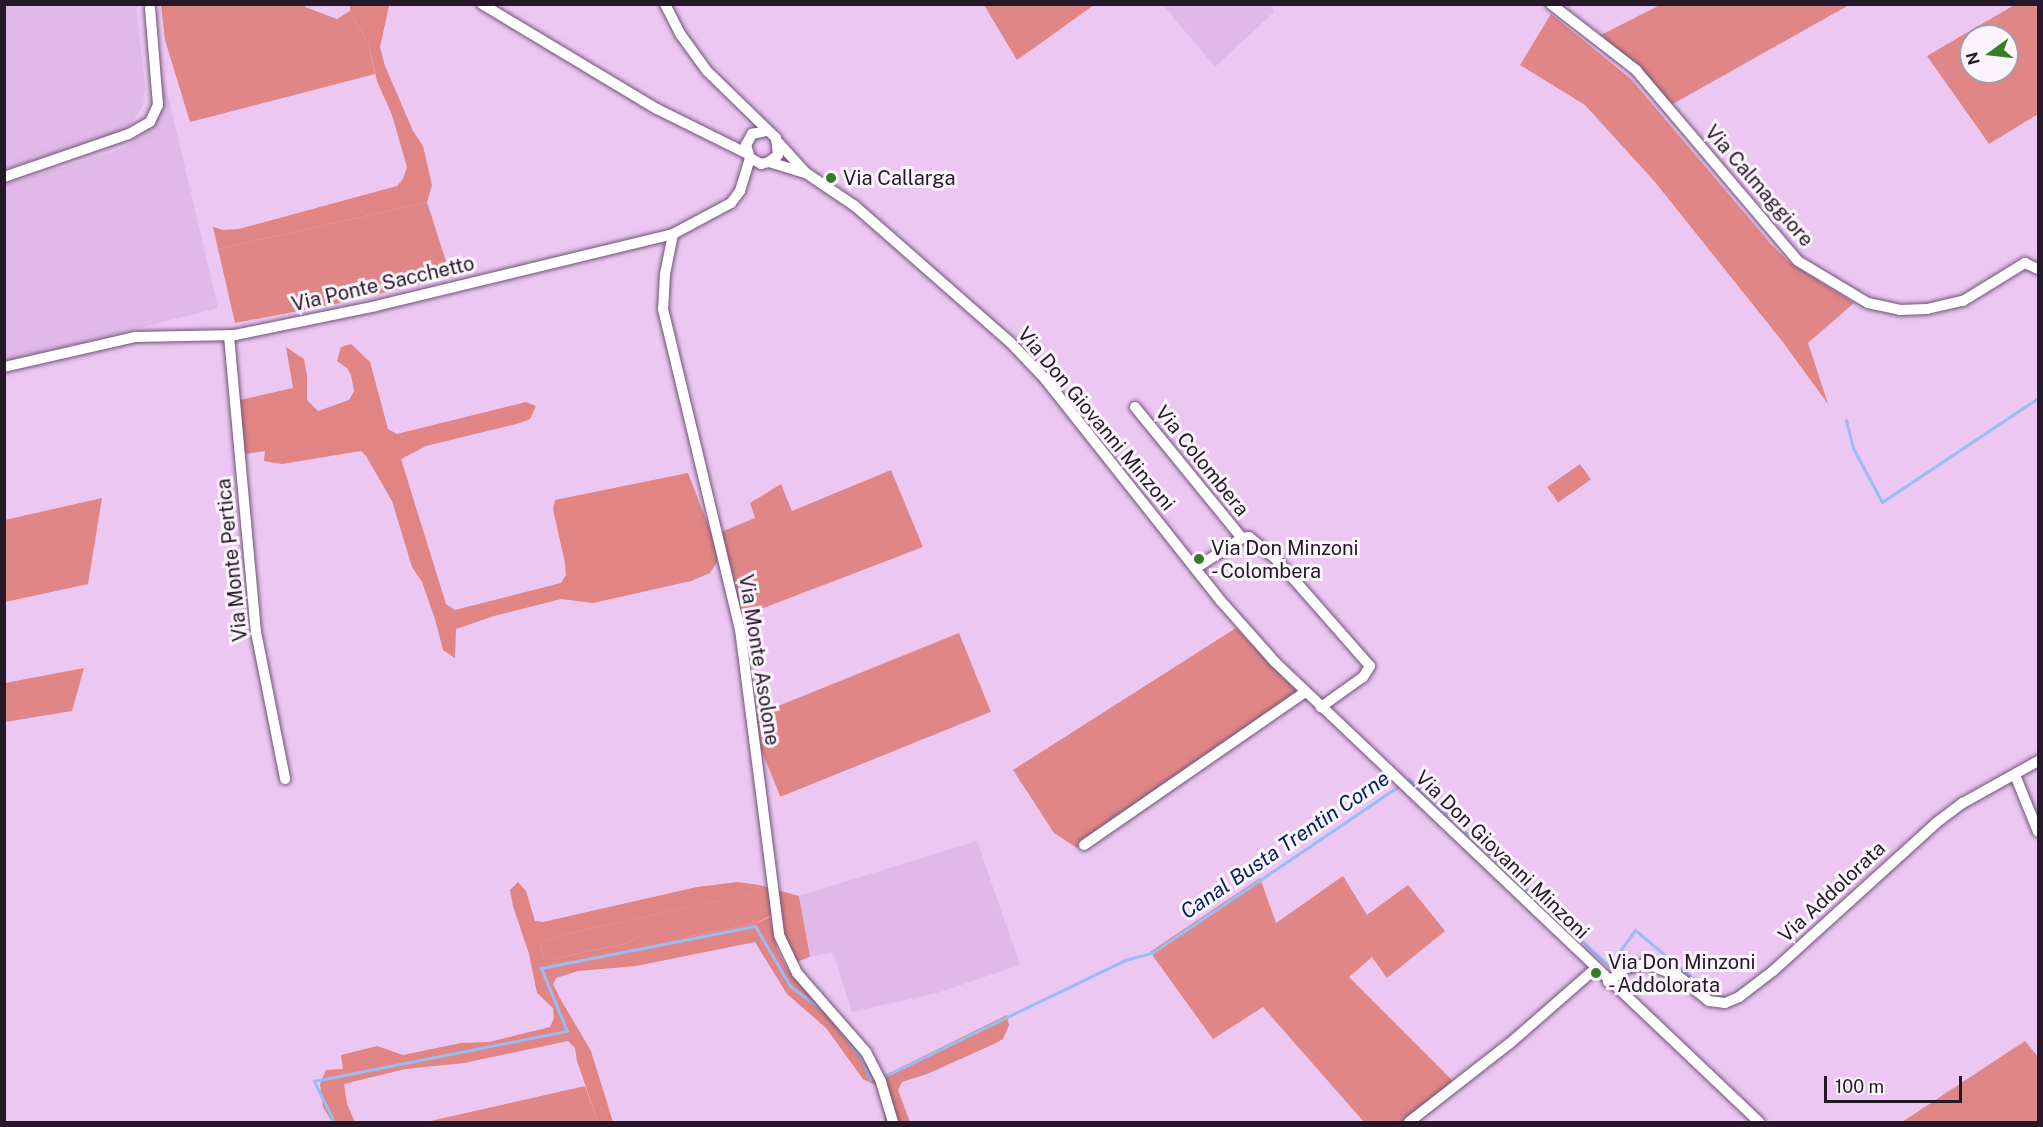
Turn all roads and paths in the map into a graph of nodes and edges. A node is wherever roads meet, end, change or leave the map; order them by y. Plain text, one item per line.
1 (482, 4) edge
2 (665, 4) edge
3 (1551, 4) edge
4 (150, 6) edge
5 (744, 108) junction
6 (766, 131) junction
7 (750, 137) junction
8 (779, 143) junction
9 (729, 145) junction
10 (752, 158) junction
11 (769, 162) junction
12 (806, 172) junction
13 (4, 177) edge
14 (673, 234) junction
15 (2038, 268) edge
16 (229, 336) junction
17 (4, 367) edge
18 (1135, 407) dead end
19 (1242, 538) junction
20 (1196, 568) junction
21 (1305, 692) junction
22 (1321, 707) junction
23 (2038, 760) edge
24 (2015, 775) junction
25 (285, 779) dead end
26 (2038, 832) edge
27 (1084, 844) dead end
28 (1595, 969) junction
29 (1608, 982) junction
30 (894, 1122) edge
31 (1409, 1122) edge
32 (1759, 1122) edge

1 - 9 street
2 - 5 street
3 - 15 street, Via Calmaggiore
4 - 13 street
5 - 6 street
5 - 7 street
6 - 7 street
6 - 8 street
7 - 9 street
7 - 10 street
8 - 11 street
8 - 12 street
9 - 10 street
10 - 11 street
10 - 14 street, Via Ponte Sacchetto
11 - 12 street
12 - 20 street, Via Don Giovanni Minzoni
14 - 16 street, Via Ponte Sacchetto
14 - 30 street, Via Monte Asolone
16 - 17 street, Via Ponte Sacchetto
16 - 25 street, Via Monte Pertica
18 - 19 street, Via Colombera
19 - 20 street, Via Colombera
19 - 22 street, Via Colombera
20 - 21 street, Via Don Giovanni Minzoni
21 - 22 street, Via Don Giovanni Minzoni
21 - 27 street
22 - 28 street, Via Don Giovanni Minzoni
23 - 24 street, Via Addolorata
24 - 26 street
24 - 29 street, Via Addolorata
28 - 29 street, Via Don Giovanni Minzoni
28 - 31 street
29 - 32 street, Via Don Giovanni Minzoni

